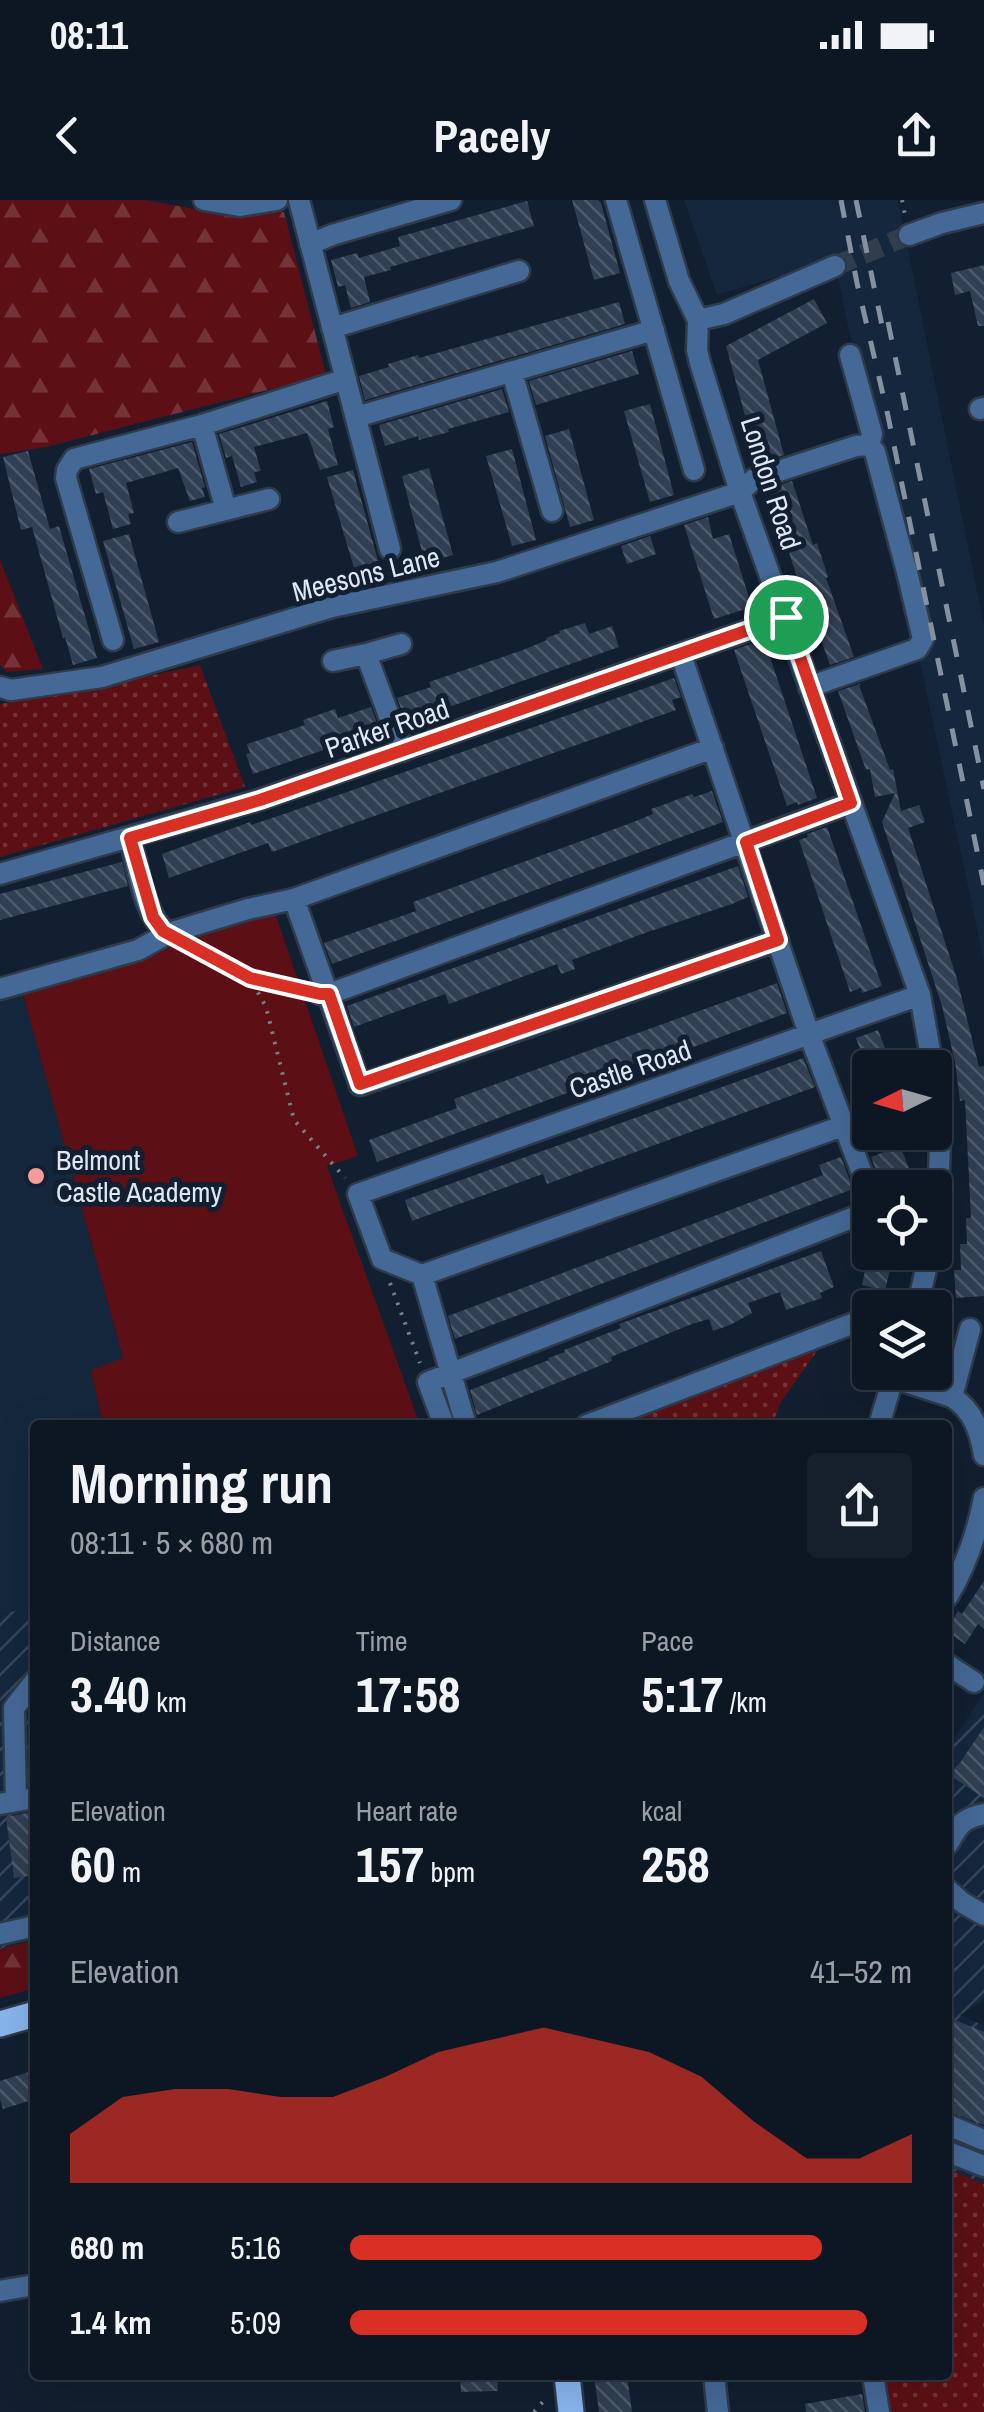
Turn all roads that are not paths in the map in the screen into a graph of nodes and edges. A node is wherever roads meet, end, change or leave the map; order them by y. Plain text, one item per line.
1 (204, 200) edge
2 (278, 200) edge
3 (299, 200) edge
4 (450, 200) edge
5 (616, 200) edge
6 (655, 200) edge
7 (984, 212) edge
8 (909, 235) tunnel mouth
9 (310, 244) junction
10 (835, 266) tunnel mouth
11 (520, 271) dead end
12 (698, 320) junction
13 (332, 328) junction
14 (654, 330) junction
15 (850, 355) dead end
16 (512, 372) junction
17 (346, 379) junction
18 (356, 417) junction
19 (202, 425) junction
20 (869, 445) junction
21 (694, 470) dead end
22 (740, 492) junction
23 (268, 499) dead end
24 (226, 510) junction
25 (552, 511) dead end
26 (178, 522) dead end
27 (390, 549) dead end
28 (786, 617) junction
29 (113, 640) dead end
30 (402, 644) dead end
31 (366, 654) junction
32 (681, 655) junction
33 (333, 661) dead end
34 (0, 686) edge
35 (809, 687) junction
36 (714, 748) junction
37 (402, 752) junction
38 (851, 803) junction
39 (130, 838) junction
40 (746, 842) junction
41 (0, 874) edge
42 (294, 899) junction
43 (169, 933) junction
44 (778, 940) junction
45 (0, 988) edge
46 (324, 994) junction
47 (920, 995) junction
48 (810, 1034) junction
49 (930, 1050) edge
50 (843, 1126) junction
51 (860, 1170) edge
52 (852, 1218) edge
53 (422, 1275) junction
54 (852, 1324) edge
55 (970, 1329) dead end
56 (450, 1374) junction
57 (888, 1390) edge
58 (890, 1390) edge
59 (926, 1390) edge
60 (952, 1397) junction
61 (442, 1420) edge
62 (464, 1420) edge
63 (600, 1420) edge
64 (871, 1420) edge
65 (881, 1420) edge
66 (984, 1455) edge
67 (984, 1498) edge
68 (952, 1589) edge
69 (952, 1668) edge
70 (974, 1682) dead end
71 (30, 1687) edge
72 (17, 1801) edge
73 (984, 1814) edge
74 (952, 1837) edge
75 (952, 1893) edge
76 (984, 1915) edge
77 (30, 1927) edge
78 (0, 1934) edge
79 (30, 2015) edge
80 (0, 2024) edge
81 (952, 2127) edge
82 (984, 2140) edge
83 (952, 2154) edge
84 (984, 2166) edge
85 (30, 2287) edge
86 (0, 2291) edge
87 (715, 2380) edge
88 (874, 2380) edge
89 (559, 2383) edge
90 (571, 2412) edge
91 (718, 2412) edge
92 (879, 2412) edge

1 - 2 street
3 - 9 street
4 - 9 street
5 - 14 street
6 - 12 street, London Road
7 - 8 street
9 - 13 street
10 - 12 street
11 - 13 street
12 - 22 street, London Road
13 - 17 street
14 - 16 street
14 - 21 street
15 - 20 street
16 - 18 street
16 - 25 street
17 - 18 street
17 - 19 street
18 - 27 street
19 - 24 street
19 - 29 street
20 - 22 street, Meesons Lane
20 - 35 street
22 - 28 street, London Road
22 - 34 street, Meesons Lane
23 - 24 street
24 - 26 street
28 - 32 street, Parker Road
28 - 35 street, London Road
30 - 31 street
31 - 33 street
31 - 37 street
32 - 36 street
32 - 37 street, Parker Road
35 - 38 street, London Road
36 - 40 street
36 - 42 street
37 - 39 street, Parker Road
38 - 40 street
38 - 47 street, London Road
39 - 41 street, Parker Road
39 - 43 street
40 - 44 street
40 - 46 street
42 - 43 street
42 - 46 street
43 - 45 street
44 - 46 street
44 - 48 street
47 - 48 street, Castle Road
47 - 49 street, London Road
48 - 50 street
48 - 53 street, Castle Road
50 - 51 street
50 - 53 street
52 - 56 street
53 - 56 street
54 - 63 street
55 - 60 street
56 - 61 street
56 - 62 street
57 - 64 street
58 - 65 street
59 - 60 street
60 - 66 street
67 - 68 street
69 - 70 street
71 - 72 street
73 - 74 street
75 - 76 street
77 - 78 street
79 - 80 main road
81 - 82 street
83 - 84 street
85 - 86 street
87 - 91 street
88 - 92 street
89 - 90 main road

